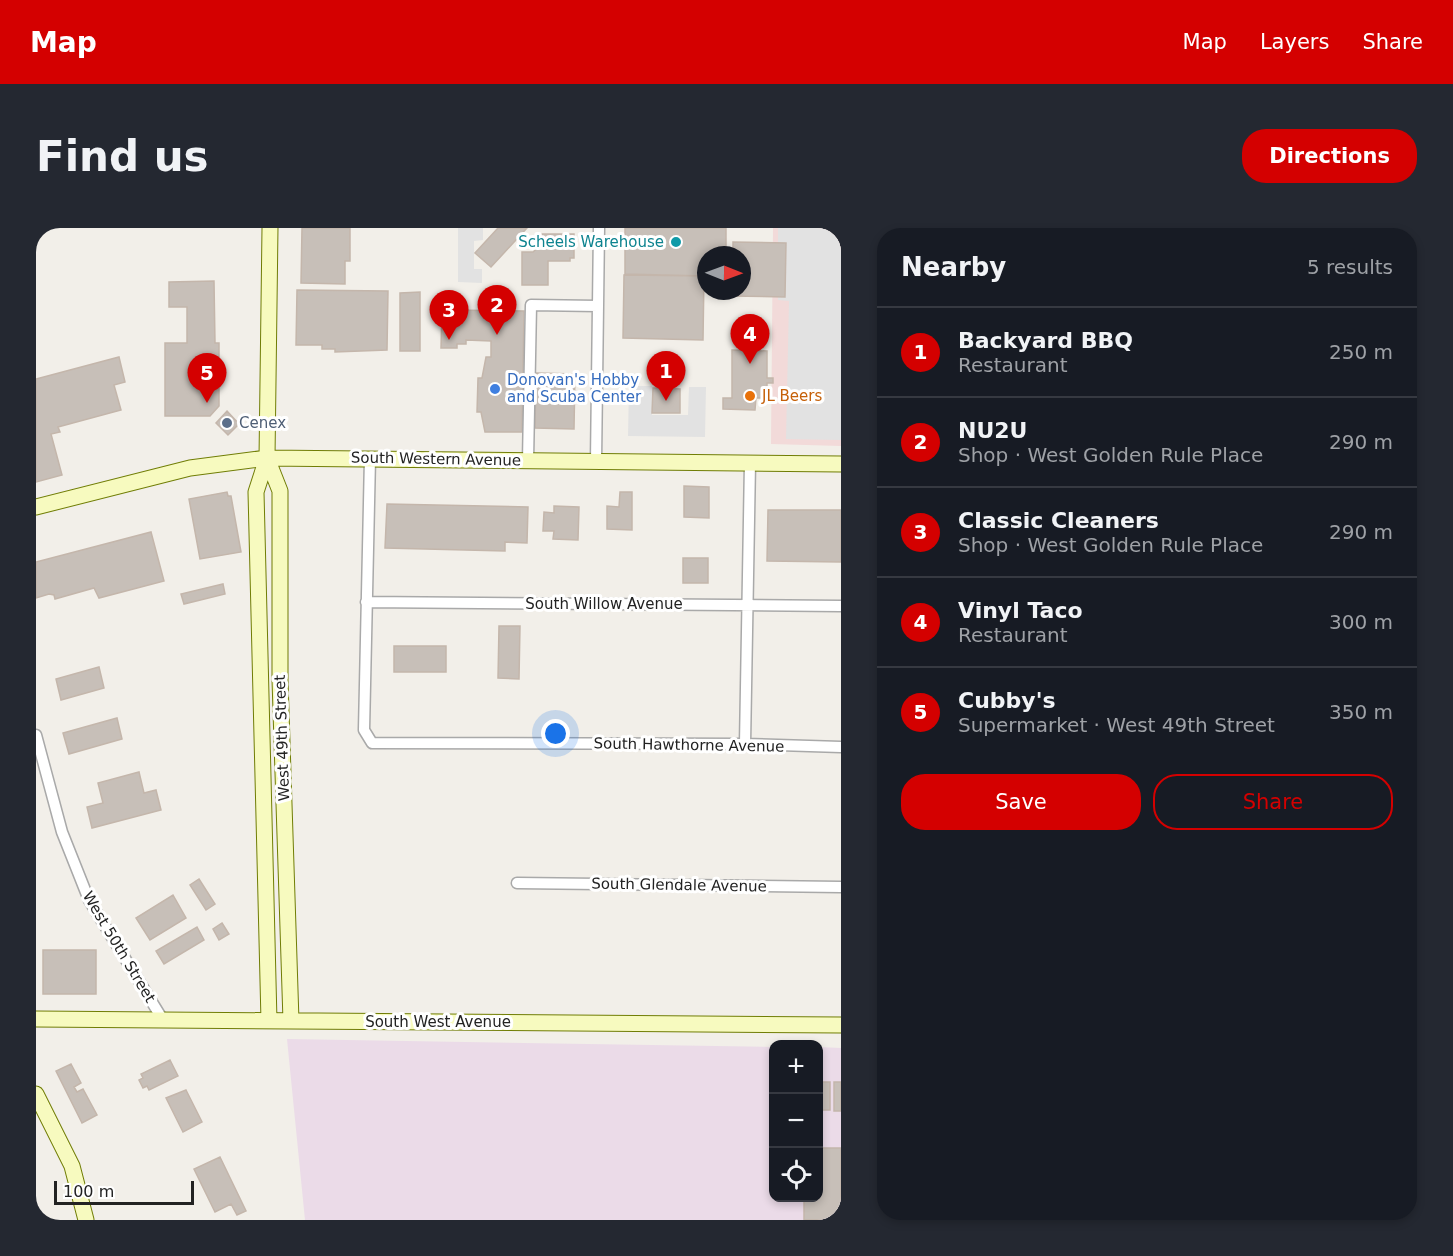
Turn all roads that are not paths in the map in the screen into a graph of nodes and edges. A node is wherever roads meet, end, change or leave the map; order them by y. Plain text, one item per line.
1 (270, 228) edge
2 (599, 228) edge
3 (598, 306) junction
4 (267, 458) junction
5 (370, 458) junction
6 (528, 460) junction
7 (596, 461) junction
8 (750, 463) junction
9 (841, 464) edge
10 (36, 507) edge
11 (366, 602) junction
12 (747, 605) junction
13 (841, 606) edge
14 (36, 735) edge
15 (744, 744) junction
16 (841, 747) edge
17 (518, 883) dead end
18 (841, 887) edge
19 (36, 1019) edge
20 (163, 1020) junction
21 (269, 1021) junction
22 (291, 1021) junction
23 (841, 1025) edge
24 (36, 1094) edge
25 (86, 1220) edge

1 - 4 street, West 49th Street
2 - 3 street
3 - 6 street
3 - 7 street
4 - 5 street, South Western Avenue
4 - 10 street, South Western Avenue
4 - 21 street, West 49th Street
4 - 22 street, West 49th Street
5 - 6 street, South Western Avenue
5 - 11 street
6 - 7 street, South Western Avenue
7 - 8 street, South Western Avenue
8 - 9 street, South Western Avenue
8 - 12 street
11 - 12 street, South Willow Avenue
11 - 15 street, South Hawthorne Avenue
12 - 13 street, South Willow Avenue
12 - 15 street
14 - 20 street, West 50th Street
15 - 16 street, South Hawthorne Avenue
17 - 18 street, South Glendale Avenue
19 - 20 street, South West Avenue
20 - 21 street, South West Avenue
21 - 22 street, South West Avenue
22 - 23 street, South West Avenue
24 - 25 street

